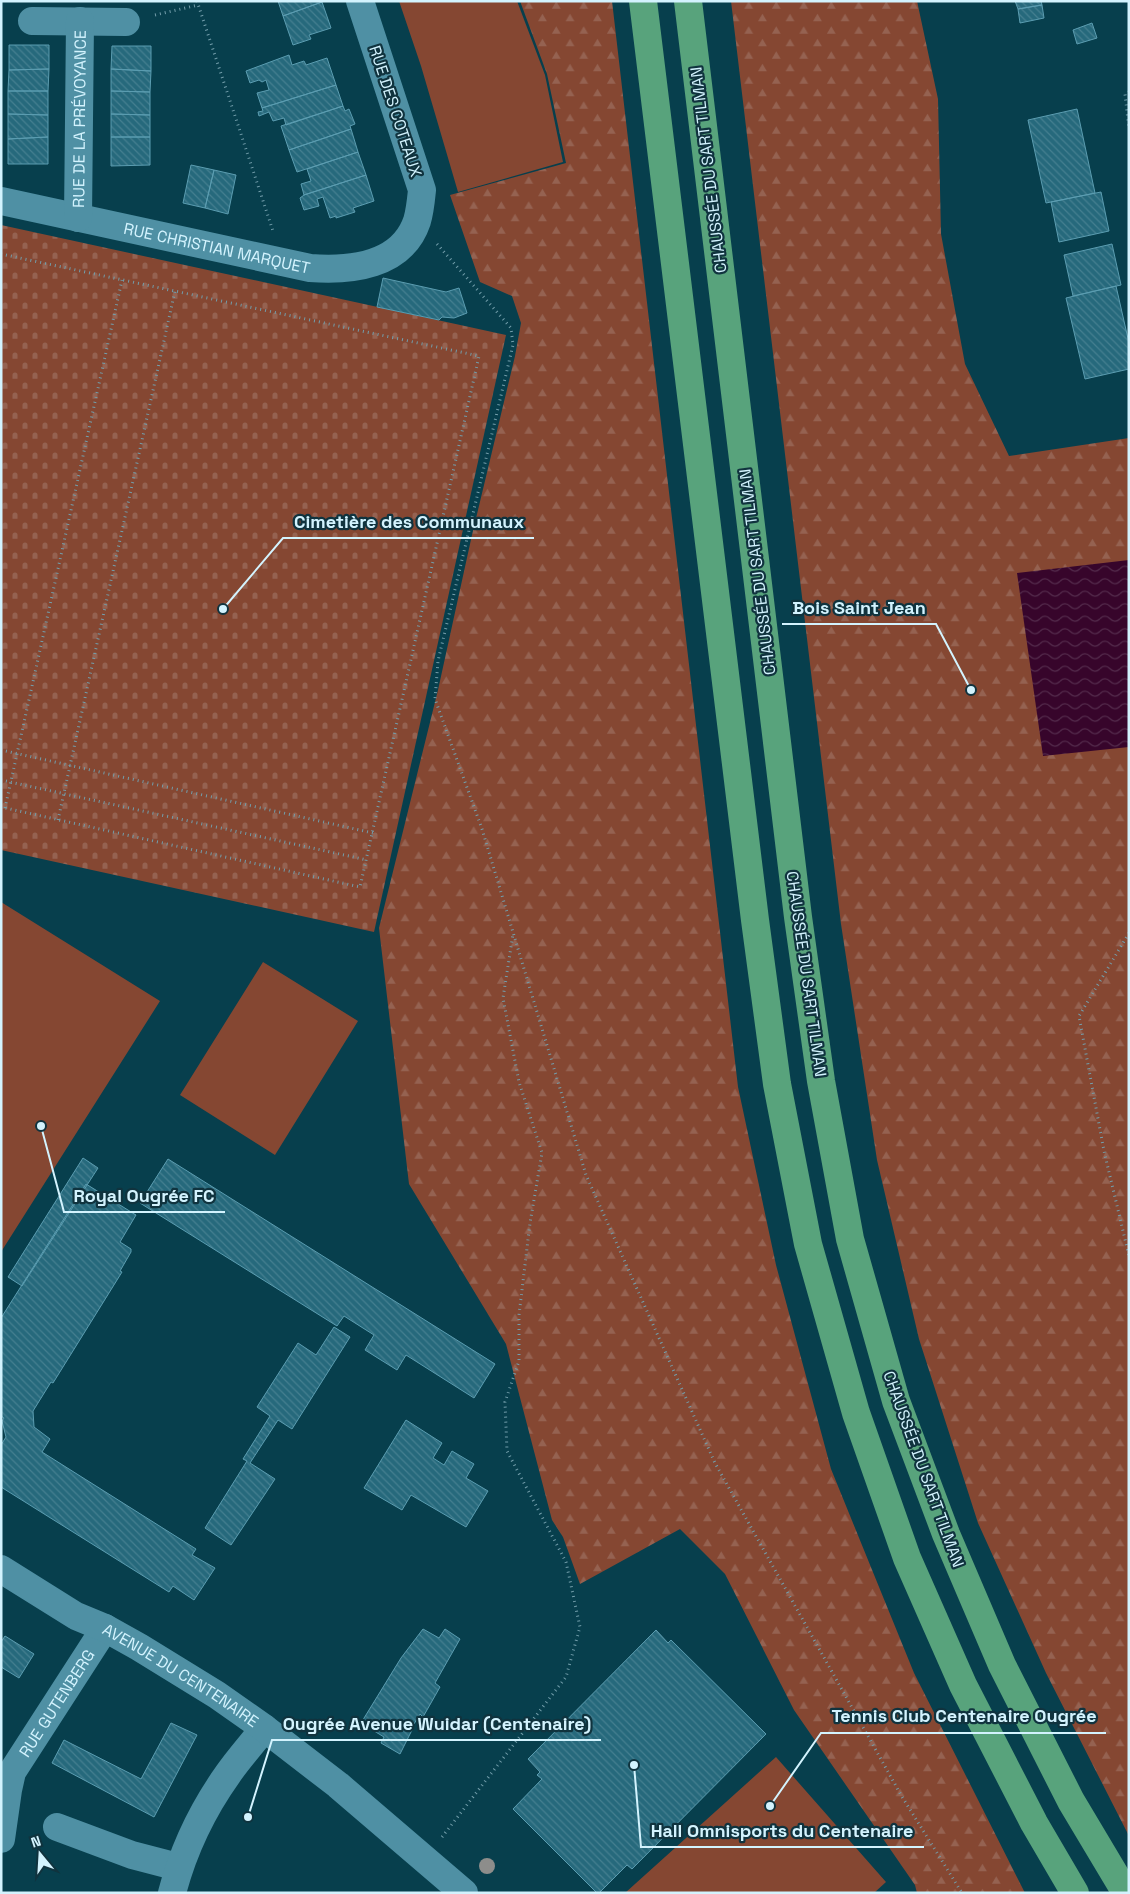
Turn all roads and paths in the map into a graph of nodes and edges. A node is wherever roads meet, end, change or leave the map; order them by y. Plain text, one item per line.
1 (360, 1) edge
2 (643, 1) edge
3 (688, 1) edge
4 (197, 3) edge
5 (32, 21) dead end
6 (80, 21) junction
7 (126, 22) joint
8 (1129, 92) edge
9 (1129, 129) edge
10 (1, 201) edge
11 (78, 218) junction
12 (417, 221) junction
13 (1, 254) edge
14 (284, 262) junction
15 (122, 280) junction
16 (175, 291) junction
17 (1, 750) edge
18 (18, 753) junction
19 (70, 765) junction
20 (1, 780) edge
21 (11, 782) junction
22 (64, 794) junction
23 (3, 808) edge
24 (58, 820) junction
25 (373, 833) junction
26 (367, 860) junction
27 (513, 931) junction
28 (1129, 933) edge
29 (1129, 1256) edge
30 (1, 1569) edge
31 (105, 1628) junction
32 (264, 1728) junction
33 (57, 1827) dead end
34 (1, 1838) edge
35 (425, 1859) junction
36 (175, 1880) edge
37 (464, 1893) edge
38 (962, 1893) edge
39 (1074, 1893) edge
40 (1126, 1893) edge

1 - 12 street, RUE DES COTEAUX
2 - 39 highway
3 - 40 highway, CHAUSSÉE DU SART TILMAN
4 - 7 path
4 - 14 path
5 - 6 street, RUE DE LA PRÉVOYANCE
6 - 7 street, RUE DE LA PRÉVOYANCE
6 - 11 street, RUE DE LA PRÉVOYANCE
8 - 9 path
10 - 11 street, RUE CHRISTIAN MARQUET
11 - 14 street, RUE CHRISTIAN MARQUET
12 - 14 street, RUE CHRISTIAN MARQUET
12 - 27 path
13 - 15 path
15 - 16 path
15 - 18 path
16 - 19 path
16 - 25 path
17 - 18 path
18 - 19 path
18 - 21 path
19 - 22 path
19 - 25 path
20 - 21 path
21 - 22 path
21 - 23 path
22 - 24 path
22 - 26 path
23 - 24 path
24 - 26 path
25 - 26 path
27 - 35 path
27 - 38 path
28 - 29 path
30 - 31 street, AVENUE DU CENTENAIRE
31 - 32 street, AVENUE DU CENTENAIRE
31 - 34 street, RUE GUTENBERG
32 - 35 street, AVENUE DU CENTENAIRE
32 - 36 street
33 - 36 street
35 - 37 street, AVENUE DU CENTENAIRE

